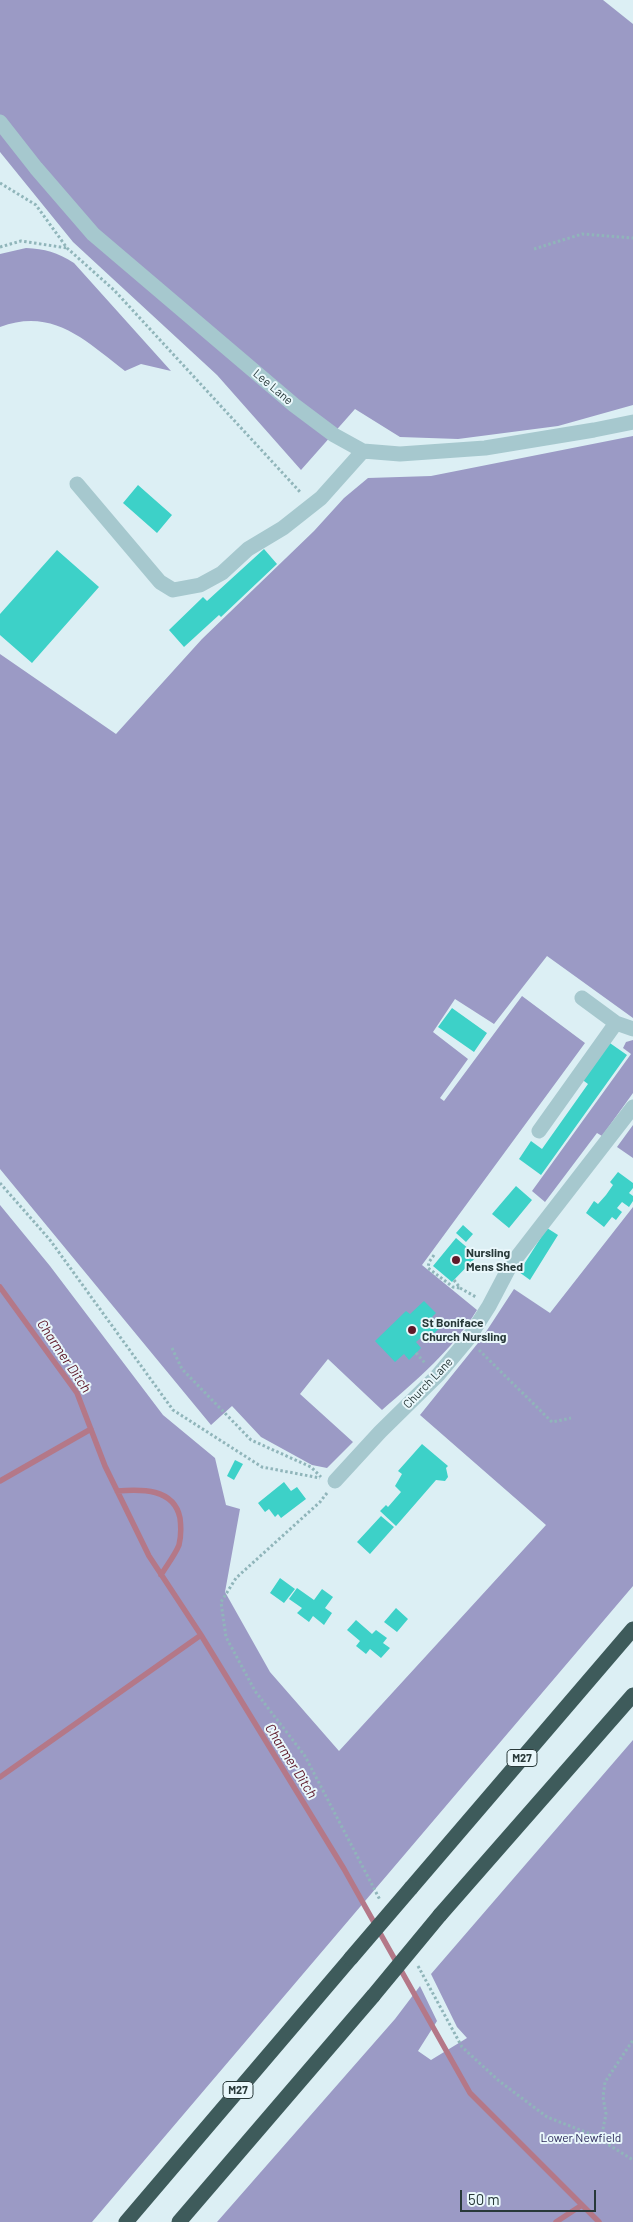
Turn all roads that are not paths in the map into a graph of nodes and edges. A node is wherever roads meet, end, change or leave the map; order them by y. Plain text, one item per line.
1 (0, 122) edge
2 (633, 422) edge
3 (363, 451) junction
4 (77, 484) dead end
5 (582, 998) dead end
6 (616, 1022) junction
7 (633, 1029) edge
8 (633, 1107) edge
9 (539, 1131) dead end
10 (335, 1481) road end
11 (633, 1629) edge
12 (633, 1695) edge
13 (126, 2222) edge
14 (179, 2222) edge

1 - 3 street, Lee Lane
2 - 3 street, Lee Lane
3 - 4 street
5 - 6 street
6 - 7 street
6 - 9 street
8 - 10 street, Church Lane
11 - 13 highway, M27, bridge
12 - 14 highway, bridge

